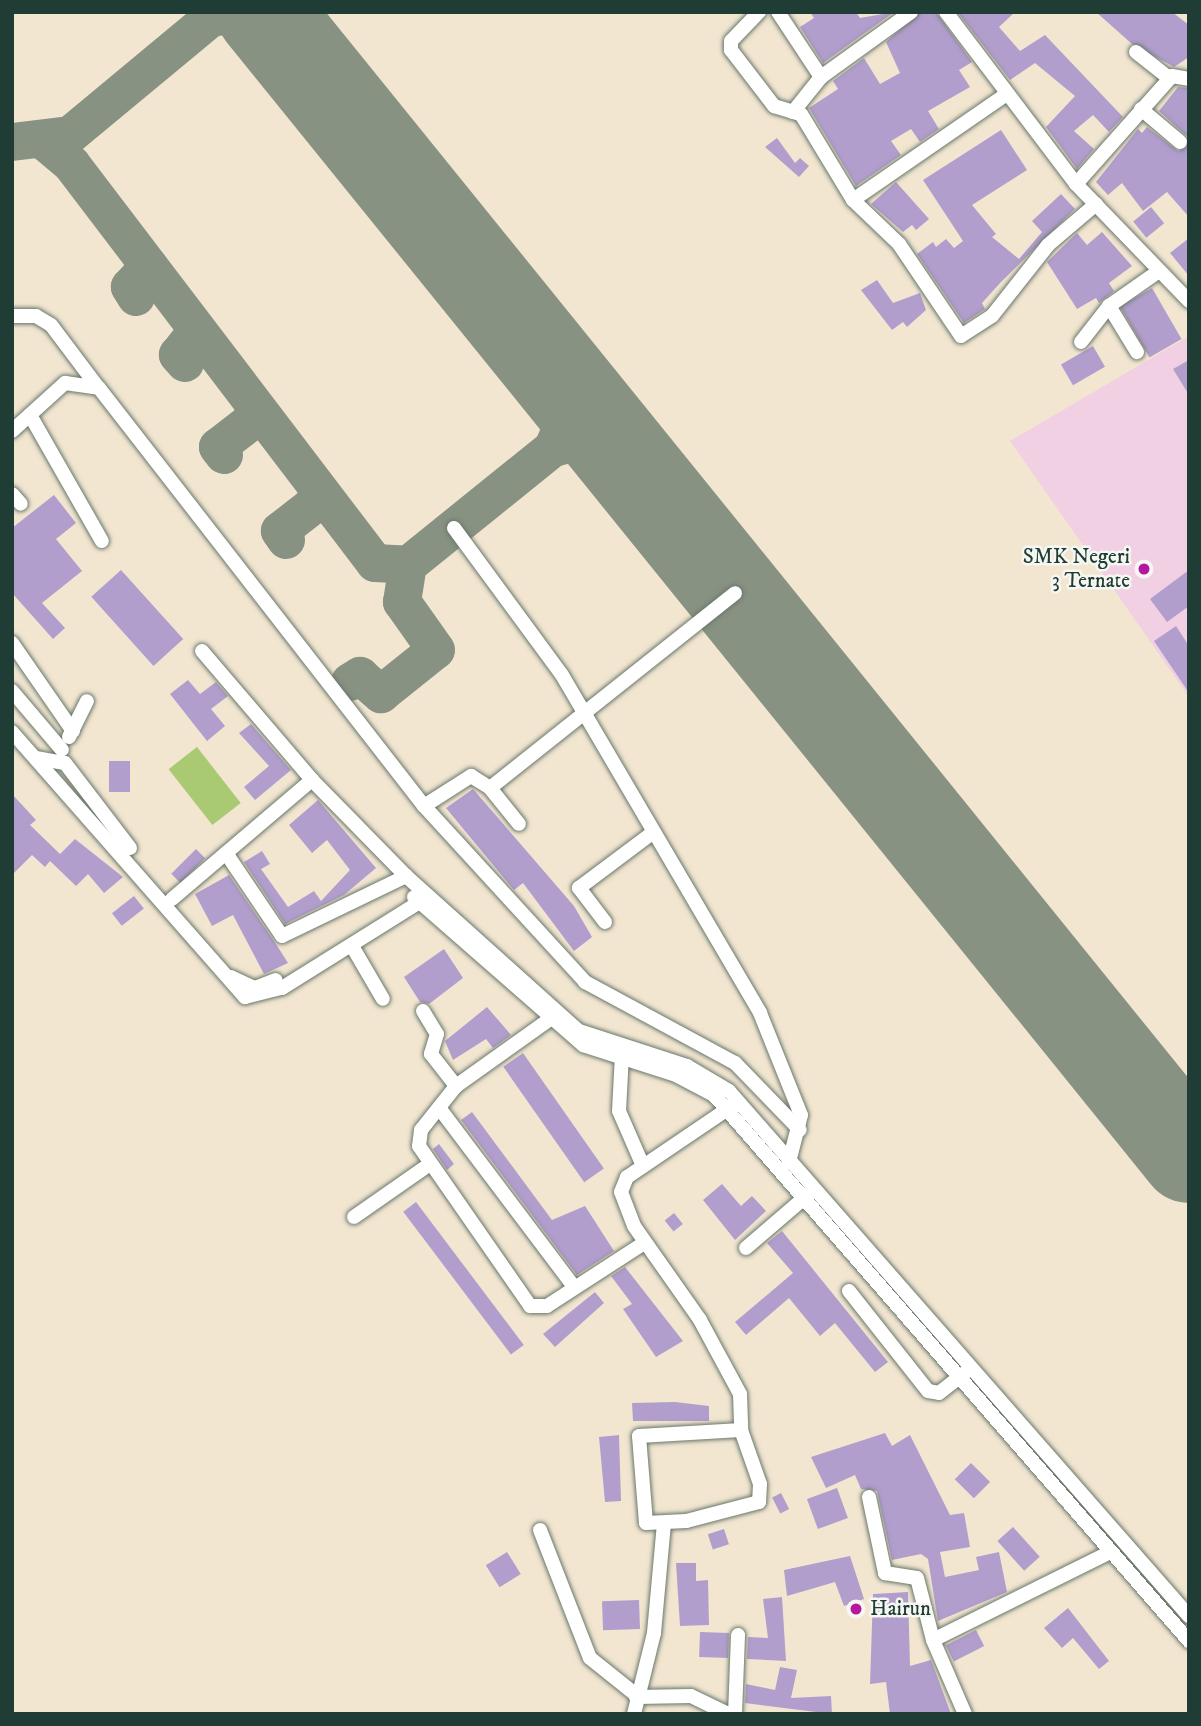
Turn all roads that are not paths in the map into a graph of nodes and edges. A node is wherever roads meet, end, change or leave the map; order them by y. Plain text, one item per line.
1 (759, 12) edge
2 (778, 12) edge
3 (911, 12) edge
4 (946, 12) edge
5 (1136, 52) dead end
6 (1182, 75) edge
7 (821, 77) junction
8 (1005, 95) junction
9 (1141, 109) junction
10 (793, 112) junction
11 (1180, 142) dead end
12 (1076, 184) junction
13 (853, 200) junction
14 (1096, 204) junction
15 (1159, 271) junction
16 (1189, 301) edge
17 (1109, 306) junction
18 (12, 316) edge
19 (1081, 342) dead end
20 (1137, 352) dead end
21 (99, 388) junction
22 (30, 415) junction
23 (12, 431) edge
24 (454, 528) dead end
25 (102, 541) dead end
26 (735, 593) dead end
27 (12, 643) edge
28 (202, 651) dead end
29 (12, 691) edge
30 (87, 701) dead end
31 (585, 714) junction
32 (73, 731) junction
33 (14, 736) edge
34 (60, 755) junction
35 (36, 758) junction
36 (313, 780) junction
37 (490, 788) junction
38 (424, 806) junction
39 (519, 824) dead end
40 (651, 834) junction
41 (226, 853) junction
42 (406, 876) junction
43 (422, 896) junction
44 (172, 899) junction
45 (605, 922) dead end
46 (352, 946) junction
47 (383, 999) dead end
48 (423, 1011) dead end
49 (550, 1019) junction
50 (622, 1055) junction
51 (456, 1086) junction
52 (733, 1106) junction
53 (440, 1109) junction
54 (800, 1130) junction
55 (788, 1163) junction
56 (429, 1164) junction
57 (643, 1166) junction
58 (818, 1187) junction
59 (805, 1197) junction
60 (354, 1217) dead end
61 (644, 1242) junction
62 (746, 1248) dead end
63 (572, 1284) junction
64 (849, 1292) dead end
65 (965, 1372) junction
66 (741, 1430) junction
67 (869, 1497) dead end
68 (664, 1524) junction
69 (540, 1530) dead end
70 (1110, 1552) junction
71 (1189, 1616) edge
72 (738, 1635) dead end
73 (933, 1640) junction
74 (1189, 1641) edge
75 (635, 1695) junction
76 (634, 1714) edge
77 (728, 1714) edge
78 (735, 1714) edge
79 (965, 1714) edge

1 - 10 street
2 - 7 street
3 - 7 street
4 - 8 street
5 - 6 street
6 - 9 street
7 - 10 street
8 - 12 street
8 - 13 street
9 - 11 street
9 - 12 street
10 - 13 street
12 - 14 street
13 - 14 street
14 - 15 street
15 - 16 street
15 - 17 street
17 - 19 street
17 - 20 street
18 - 21 street
21 - 22 street
21 - 38 street
22 - 23 street
22 - 25 street
24 - 31 street
26 - 31 street
27 - 32 street
28 - 36 street
29 - 34 street
30 - 32 street
31 - 37 street
31 - 40 street
32 - 34 street
33 - 35 street
34 - 35 street
34 - 44 street
35 - 46 street
36 - 41 street
36 - 42 street
37 - 38 street
37 - 39 street
38 - 54 street
40 - 45 street
40 - 54 street
41 - 42 street
41 - 44 street
42 - 43 street
43 - 44 street
43 - 46 street
43 - 49 street
43 - 50 street
46 - 47 street
48 - 51 street
49 - 50 street
49 - 51 street
50 - 52 street
50 - 57 street
51 - 53 street
52 - 55 street
52 - 57 street
53 - 56 street
53 - 63 street
54 - 55 street
55 - 58 street
55 - 59 street
56 - 60 street
56 - 63 street
57 - 61 street
58 - 59 street
58 - 65 street
59 - 62 street
59 - 65 street
61 - 63 street
61 - 66 street
64 - 65 street
65 - 70 street
65 - 71 street
66 - 68 street
66 - 68 street
67 - 73 street
68 - 75 street
69 - 75 street
70 - 73 street
70 - 74 street
72 - 78 street
73 - 79 street
75 - 76 street
75 - 77 street

